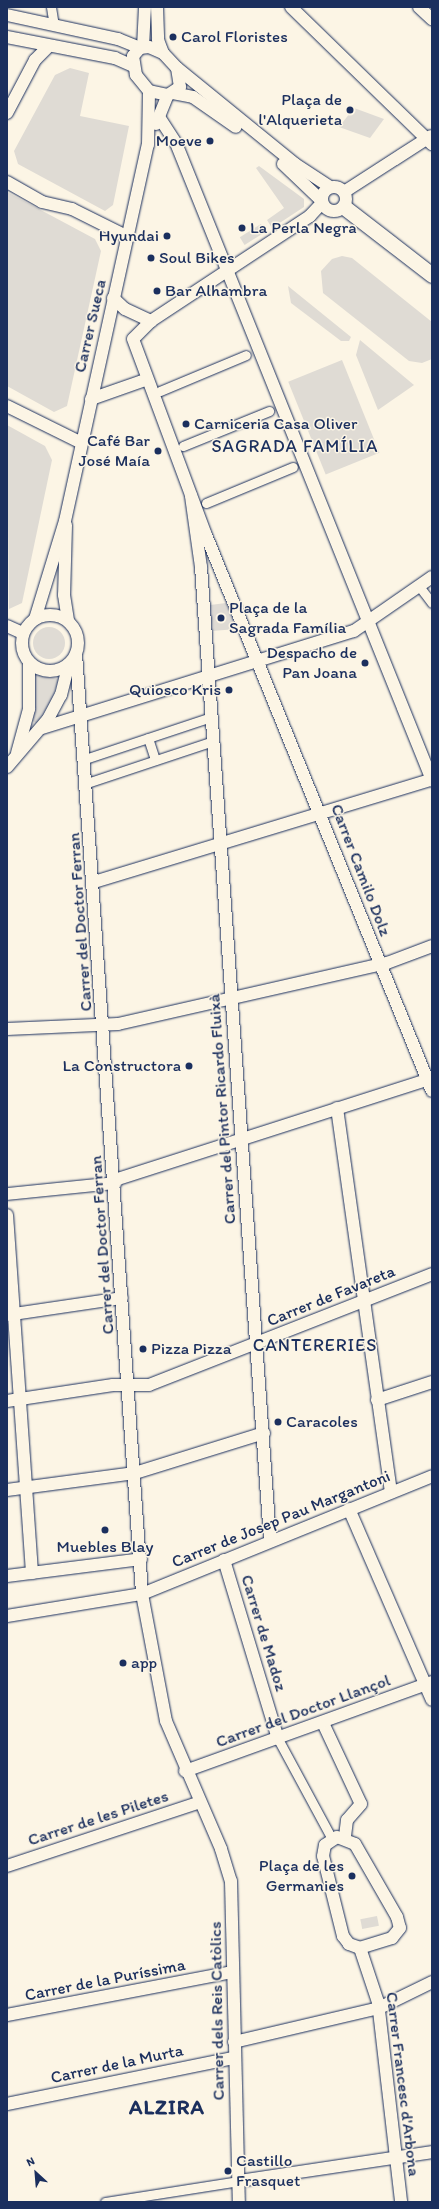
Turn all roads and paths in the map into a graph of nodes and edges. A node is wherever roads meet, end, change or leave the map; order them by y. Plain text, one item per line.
1 (51, 7) edge
2 (145, 7) edge
3 (157, 7) edge
4 (291, 7) edge
5 (419, 7) edge
6 (7, 15) edge
7 (432, 19) edge
8 (54, 25) junction
9 (7, 37) edge
10 (49, 46) junction
11 (142, 47) junction
12 (163, 53) junction
13 (133, 66) junction
14 (177, 68) junction
15 (149, 91) junction
16 (171, 94) junction
17 (7, 113) edge
18 (159, 117) junction
19 (150, 138) junction
20 (430, 140) edge
21 (7, 182) edge
22 (330, 187) junction
23 (344, 199) junction
24 (321, 202) junction
25 (128, 237) junction
26 (226, 272) junction
27 (432, 275) edge
28 (113, 298) junction
29 (151, 321) junction
30 (246, 355) dead end
31 (145, 380) junction
32 (160, 391) dead end
33 (90, 399) junction
34 (7, 406) edge
35 (269, 411) dead end
36 (80, 442) junction
37 (182, 446) dead end
38 (293, 467) dead end
39 (191, 496) junction
40 (206, 503) dead end
41 (65, 521) junction
42 (432, 577) edge
43 (419, 586) junction
44 (432, 603) edge
45 (35, 619) junction
46 (68, 621) junction
47 (368, 624) junction
48 (7, 626) edge
49 (24, 633) junction
50 (73, 659) junction
51 (258, 660) junction
52 (29, 663) junction
53 (207, 676) junction
54 (80, 715) junction
55 (211, 718) junction
56 (42, 728) junction
57 (148, 738) junction
58 (213, 741) junction
59 (16, 756) junction
60 (85, 759) junction
61 (155, 760) junction
62 (7, 767) edge
63 (432, 779) edge
64 (86, 783) junction
65 (321, 813) junction
66 (221, 844) junction
67 (94, 882) junction
68 (432, 946) edge
69 (380, 965) junction
70 (231, 998) junction
71 (104, 1026) junction
72 (7, 1029) edge
73 (430, 1079) edge
74 (432, 1092) edge
75 (337, 1108) junction
76 (240, 1139) junction
77 (115, 1181) junction
78 (7, 1194) edge
79 (7, 1215) edge
80 (432, 1274) edge
81 (122, 1298) junction
82 (366, 1299) junction
83 (10, 1316) edge
84 (257, 1343) junction
85 (432, 1382) edge
86 (129, 1387) junction
87 (20, 1399) junction
88 (377, 1400) junction
89 (7, 1401) edge
90 (264, 1433) junction
91 (135, 1473) junction
92 (432, 1476) edge
93 (26, 1487) junction
94 (7, 1490) edge
95 (391, 1492) junction
96 (349, 1509) junction
97 (270, 1540) junction
98 (141, 1559) junction
99 (224, 1560) junction
100 (32, 1573) junction
101 (7, 1576) edge
102 (142, 1594) junction
103 (7, 1616) edge
104 (429, 1683) edge
105 (432, 1700) edge
106 (323, 1723) junction
107 (278, 1739) junction
108 (185, 1771) junction
109 (200, 1802) junction
110 (210, 1824) joint
111 (345, 1837) junction
112 (332, 1839) junction
113 (7, 1866) edge
114 (360, 1948) junction
115 (233, 1972) junction
116 (432, 1982) edge
117 (379, 2008) junction
118 (7, 2015) edge
119 (234, 2042) junction
120 (234, 2058) junction
121 (7, 2104) edge
122 (432, 2152) edge
123 (396, 2158) junction
124 (239, 2181) junction
125 (135, 2200) edge
126 (105, 2202) edge
127 (239, 2202) edge
128 (401, 2202) edge

1 - 8 street
2 - 11 street
3 - 12 street
4 - 20 street
5 - 7 street
6 - 8 street
8 - 11 street
9 - 10 street
10 - 13 street
10 - 17 street
11 - 12 street
11 - 13 street
12 - 14 street
13 - 15 street
14 - 16 street
14 - 22 street
15 - 16 street
15 - 19 street, Carrer Sueca
16 - 18 street, Carrer Sueca
16 - 24 street
18 - 19 street, Carrer Sueca
18 - 26 street
19 - 25 street, Carrer Sueca
20 - 23 street
21 - 25 street
22 - 23 street
22 - 24 street
23 - 24 street
23 - 27 street
24 - 26 street
25 - 28 street, Carrer Sueca
26 - 29 street
26 - 47 street
28 - 29 street
28 - 33 street, Carrer Sueca
29 - 31 street
30 - 32 street
31 - 33 street
31 - 39 street
33 - 36 street, Carrer Sueca
34 - 36 street
35 - 37 street
36 - 41 street, Carrer Sueca
38 - 40 street
39 - 51 street
39 - 53 street
41 - 45 street, Carrer Sueca
41 - 46 street, Carrer Sueca
42 - 43 street
43 - 44 street
43 - 47 street
45 - 46 street
45 - 49 street
46 - 50 street
47 - 51 street
47 - 63 street
48 - 49 street
49 - 52 street
50 - 52 street
50 - 54 street, Carrer del Doctor Ferran
50 - 56 street
51 - 53 street
51 - 65 street, Carrer Camilo Dolz
52 - 59 street
53 - 54 street
53 - 55 street, Carrer del Pintor Ricardo Fluixà
54 - 56 street
54 - 60 street, Carrer del Doctor Ferran
55 - 57 street
55 - 58 street, Carrer del Pintor Ricardo Fluixà
56 - 59 street
57 - 60 street
57 - 61 street
58 - 61 street
58 - 66 street, Carrer del Pintor Ricardo Fluixà
59 - 62 street
60 - 64 street, Carrer del Doctor Ferran
61 - 64 street
63 - 65 street
64 - 67 street, Carrer del Doctor Ferran
65 - 66 street
65 - 69 street, Carrer Camilo Dolz
66 - 67 street
66 - 70 street, Carrer del Pintor Ricardo Fluixà
67 - 71 street, Carrer del Doctor Ferran
68 - 69 street
69 - 70 street
69 - 73 street, Carrer Camilo Dolz
70 - 71 street
70 - 76 street, Carrer del Pintor Ricardo Fluixà
71 - 72 street
71 - 77 street, Carrer del Doctor Ferran
73 - 74 street, Carrer Camilo Dolz
73 - 75 street
75 - 76 street
75 - 82 street
76 - 77 street
76 - 84 street, Carrer del Pintor Ricardo Fluixà
77 - 78 street
77 - 81 street, Carrer del Doctor Ferran
79 - 83 street
80 - 82 street, Carrer de Favareta
81 - 83 street
81 - 86 street, Carrer del Doctor Ferran
82 - 84 street, Carrer de Favareta
82 - 88 street
83 - 87 street
84 - 86 street, Carrer de Favareta
84 - 90 street, Carrer del Pintor Ricardo Fluixà
85 - 88 street
86 - 87 street, Carrer de Favareta
86 - 91 street, Carrer del Doctor Ferran
87 - 89 street, Carrer de Favareta
87 - 93 street
88 - 95 street
90 - 91 street
90 - 97 street, Carrer del Pintor Ricardo Fluixà
91 - 93 street
91 - 98 street, Carrer del Doctor Ferran
92 - 95 street, Carrer de Josep Pau Margantoni
93 - 94 street
93 - 100 street
95 - 96 street, Carrer de Josep Pau Margantoni
96 - 97 street, Carrer de Josep Pau Margantoni
96 - 104 street
97 - 99 street, Carrer de Josep Pau Margantoni
98 - 100 street
98 - 102 street, Carrer del Doctor Ferran
99 - 102 street, Carrer de Josep Pau Margantoni
99 - 107 street, Carrer de Madoz
100 - 101 street
102 - 103 street, Carrer de Josep Pau Margantoni
102 - 108 street, Carrer del Doctor Ferran
104 - 105 street
104 - 106 street, Carrer del Doctor Llançol
106 - 107 street, Carrer del Doctor Llançol
106 - 111 street
107 - 108 street, Carrer del Doctor Llançol
107 - 112 street
108 - 109 street, Carrer del Doctor Ferran
109 - 110 street, Carrer del Doctor Ferran
109 - 113 street, Carrer de les Piletes
110 - 115 street, Carrer dels Reis Catòlics
111 - 112 street
111 - 114 street
112 - 114 street
114 - 117 street, Carrer Francesc d'Arbona
115 - 118 street, Carrer de la Puríssima
115 - 119 street, Carrer dels Reis Catòlics
116 - 117 street
117 - 119 street
117 - 123 street, Carrer Francesc d'Arbona
119 - 120 street, Carrer dels Reis Catòlics
120 - 121 street, Carrer de la Murta
120 - 124 street, Carrer dels Reis Catòlics
122 - 123 street
123 - 124 street
123 - 128 street, Carrer Francesc d'Arbona
124 - 125 street
124 - 127 street, Carrer dels Reis Catòlics
125 - 126 street

